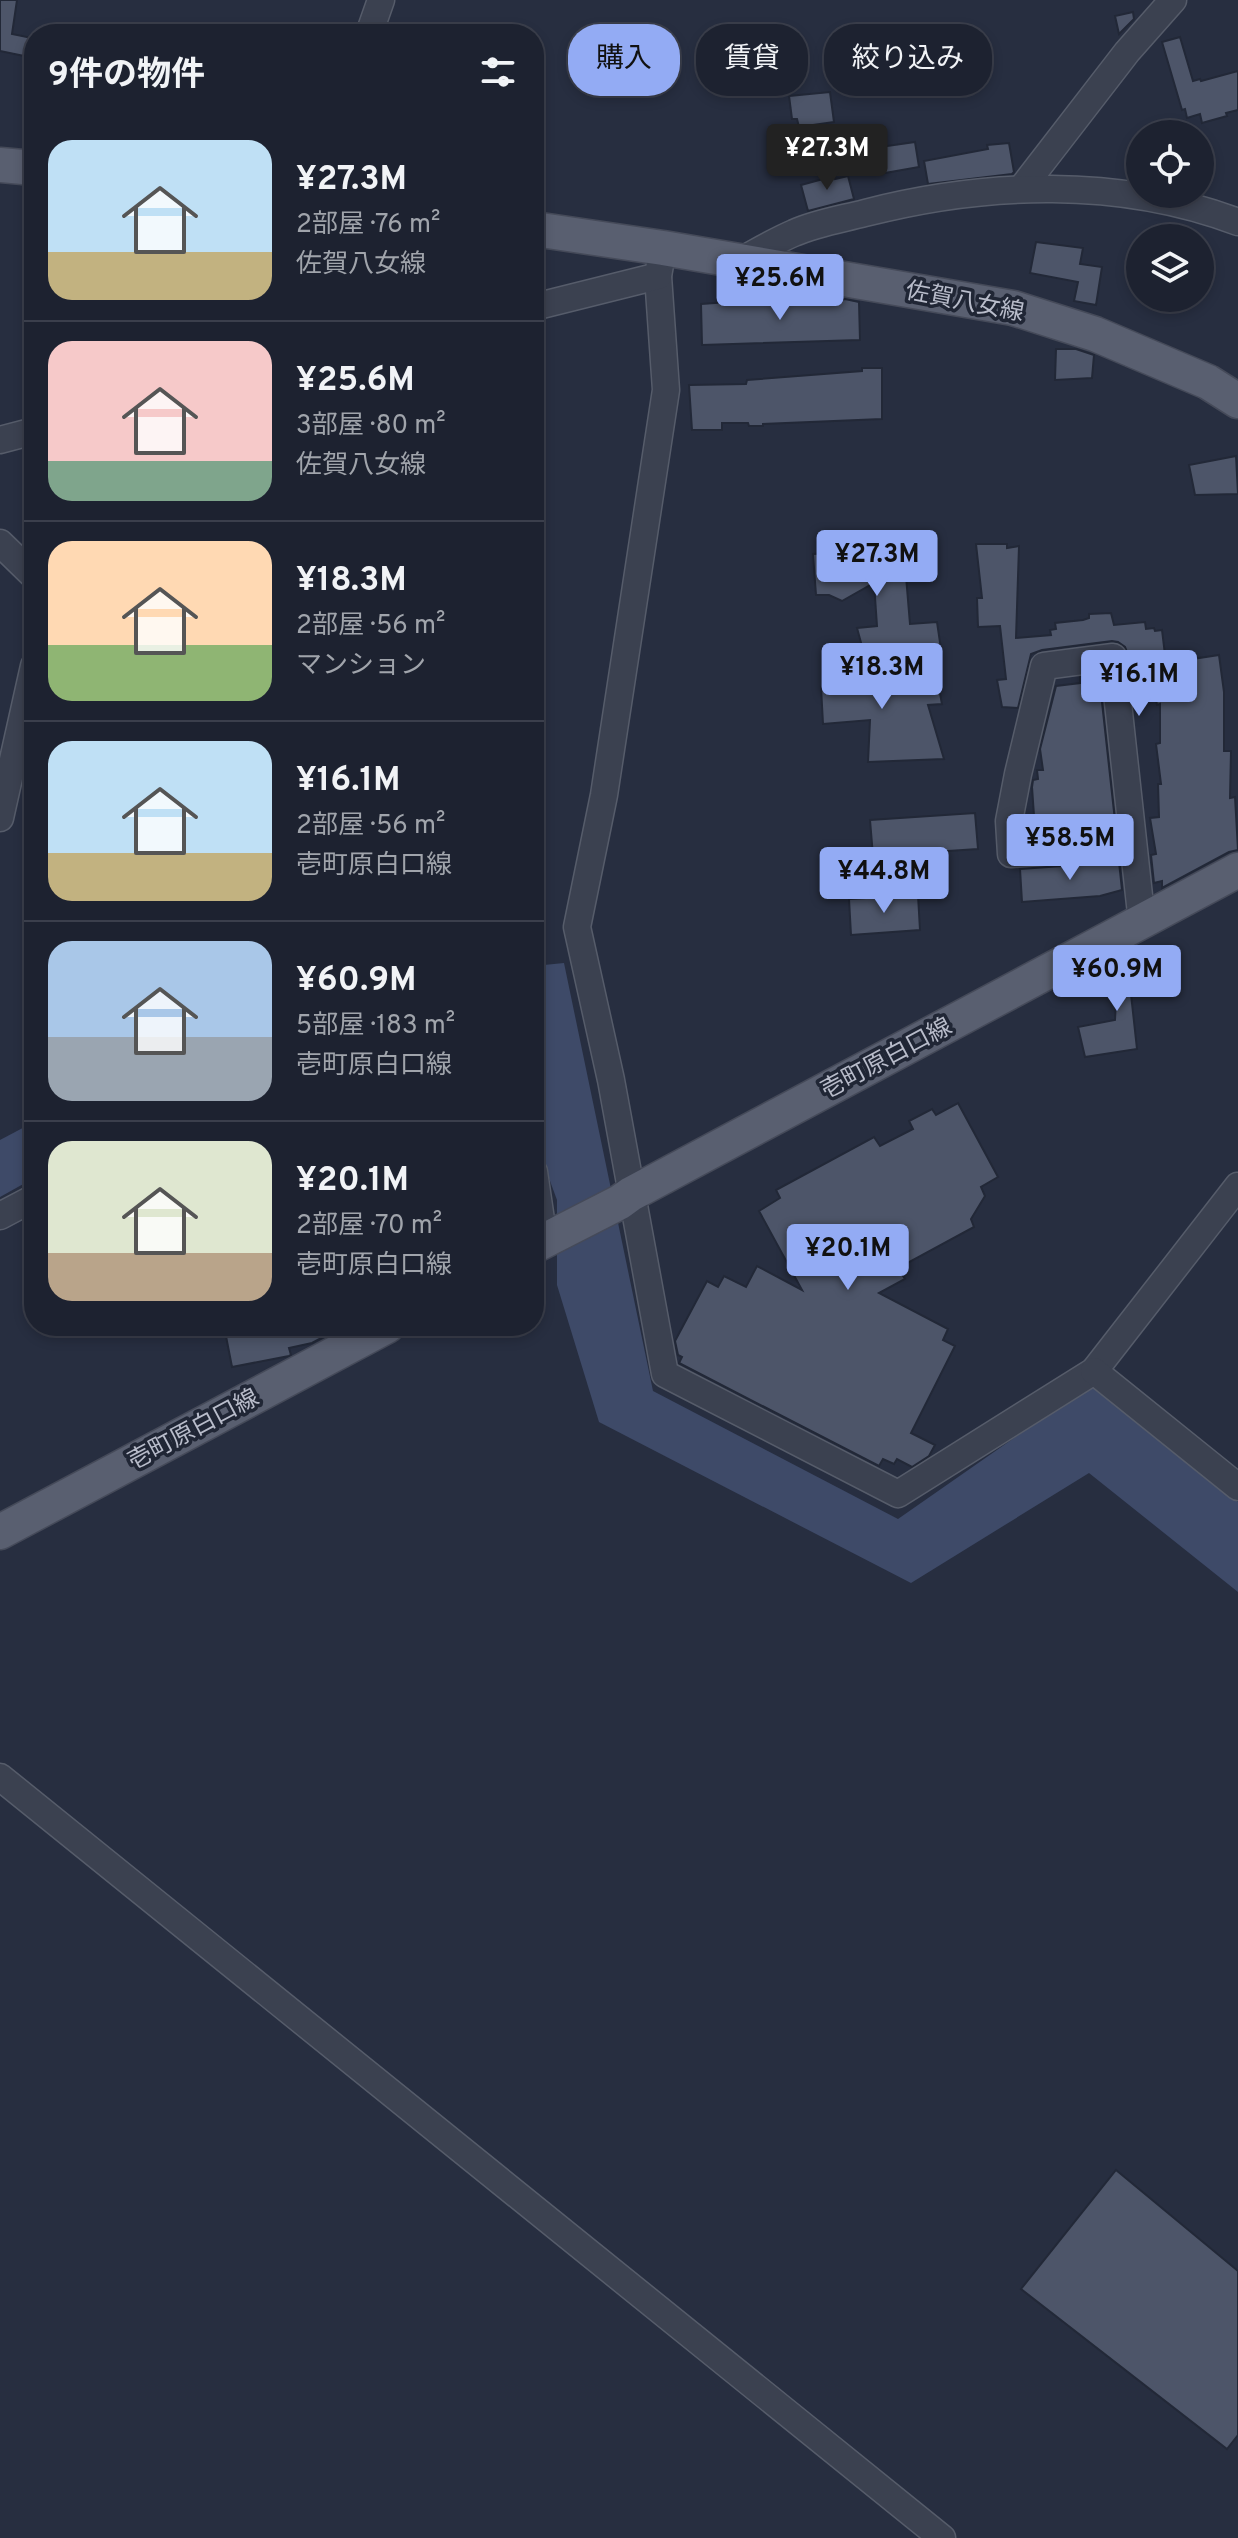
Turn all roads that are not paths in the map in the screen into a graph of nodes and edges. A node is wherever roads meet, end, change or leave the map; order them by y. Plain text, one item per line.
1 (381, 0) edge
2 (1173, 0) edge
3 (373, 24) edge
4 (0, 165) edge
5 (24, 167) edge
6 (1022, 188) junction
7 (1238, 222) edge
8 (544, 232) edge
9 (740, 261) junction
10 (660, 262) junction
11 (544, 303) edge
12 (1238, 401) edge
13 (24, 434) edge
14 (0, 440) edge
15 (0, 543) edge
16 (24, 566) edge
17 (24, 711) edge
18 (0, 818) edge
19 (1133, 845) junction
20 (1238, 870) edge
21 (1142, 923) junction
22 (1238, 1186) edge
23 (625, 1198) junction
24 (24, 1203) edge
25 (0, 1216) edge
26 (545, 1240) edge
27 (368, 1336) edge
28 (1094, 1371) junction
29 (1238, 1487) edge
30 (0, 1532) edge
31 (0, 1777) edge
32 (942, 2538) edge

1 - 3 street
2 - 6 street
4 - 5 main road
6 - 7 street
6 - 9 street
8 - 10 main road, 佐賀八女線
9 - 10 main road, 佐賀八女線
9 - 12 main road, 佐賀八女線
10 - 11 street
10 - 23 street
13 - 14 street
15 - 16 street
17 - 18 street
19 - 19 street
19 - 21 street
20 - 21 main road, 壱町原白口線
21 - 23 main road, 壱町原白口線
22 - 28 street
23 - 26 main road, 壱町原白口線
23 - 28 street
24 - 25 street
27 - 30 main road, 壱町原白口線
28 - 29 street
31 - 32 street

